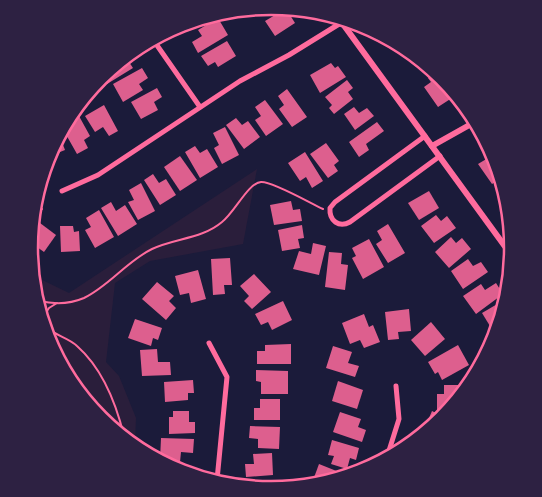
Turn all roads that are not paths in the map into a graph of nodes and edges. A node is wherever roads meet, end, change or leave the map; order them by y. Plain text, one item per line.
1 (336, 24) edge
2 (346, 27) edge
3 (157, 45) edge
4 (200, 107) junction
5 (469, 125) edge
6 (425, 136) junction
7 (432, 146) junction
8 (440, 156) junction
9 (62, 191) dead end
10 (504, 245) edge
11 (210, 343) dead end
12 (396, 386) dead end
13 (389, 450) edge
14 (217, 476) edge

1 - 4 street
2 - 6 street
3 - 4 street
4 - 9 street
5 - 7 street
6 - 7 street
6 - 8 street
7 - 8 street
8 - 10 street
11 - 14 street
12 - 13 street

